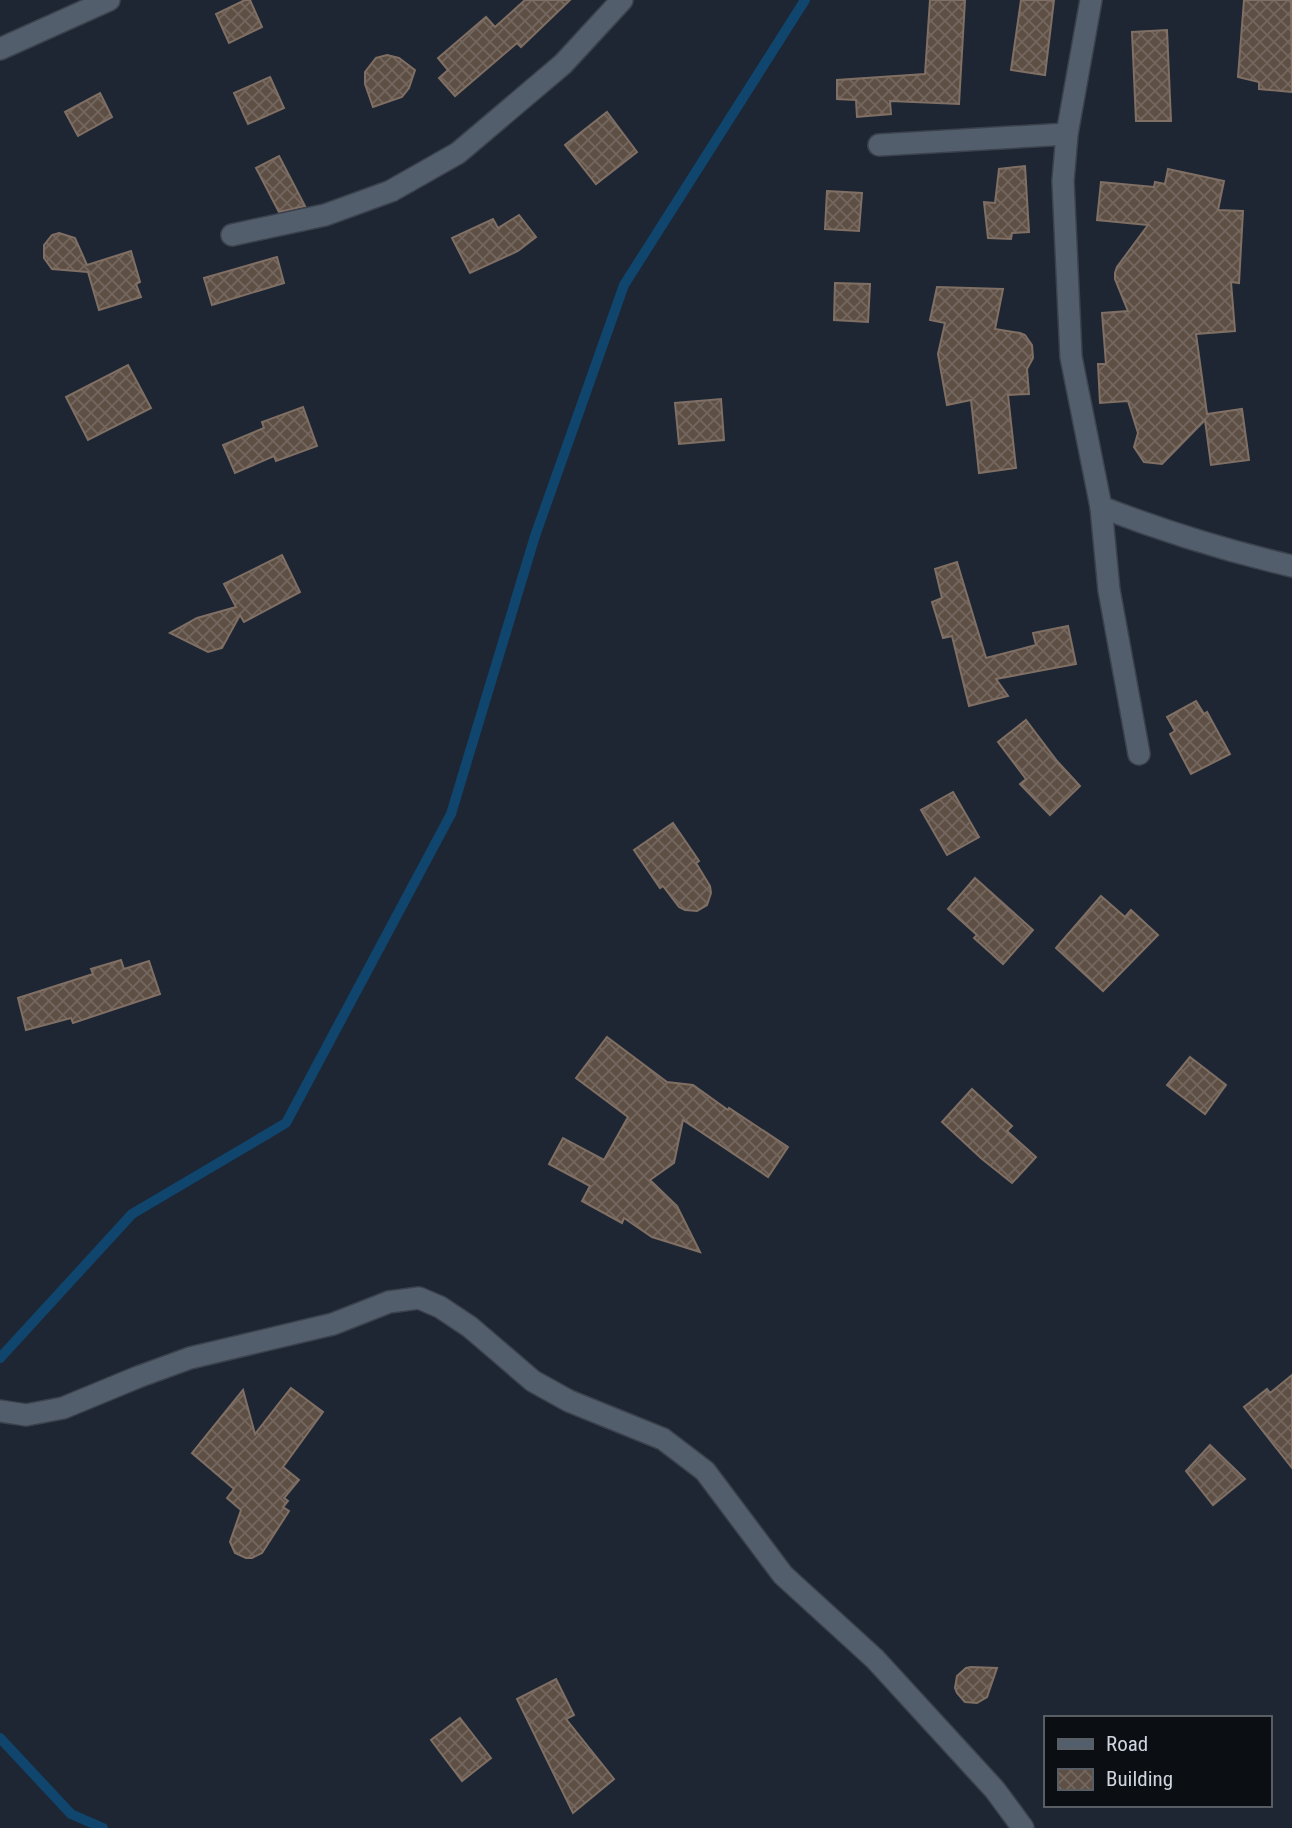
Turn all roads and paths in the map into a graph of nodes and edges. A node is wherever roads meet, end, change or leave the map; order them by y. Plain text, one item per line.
1 (109, 0) edge
2 (622, 0) edge
3 (1091, 0) edge
4 (0, 49) edge
5 (1067, 134) junction
6 (879, 145) dead end
7 (232, 235) dead end
8 (1101, 507) junction
9 (1292, 566) edge
10 (1139, 754) dead end
11 (0, 1411) edge
12 (1023, 1828) edge

1 - 4 street
2 - 7 street
3 - 5 street
5 - 6 street
5 - 8 street
8 - 9 street
8 - 10 street
11 - 12 street

